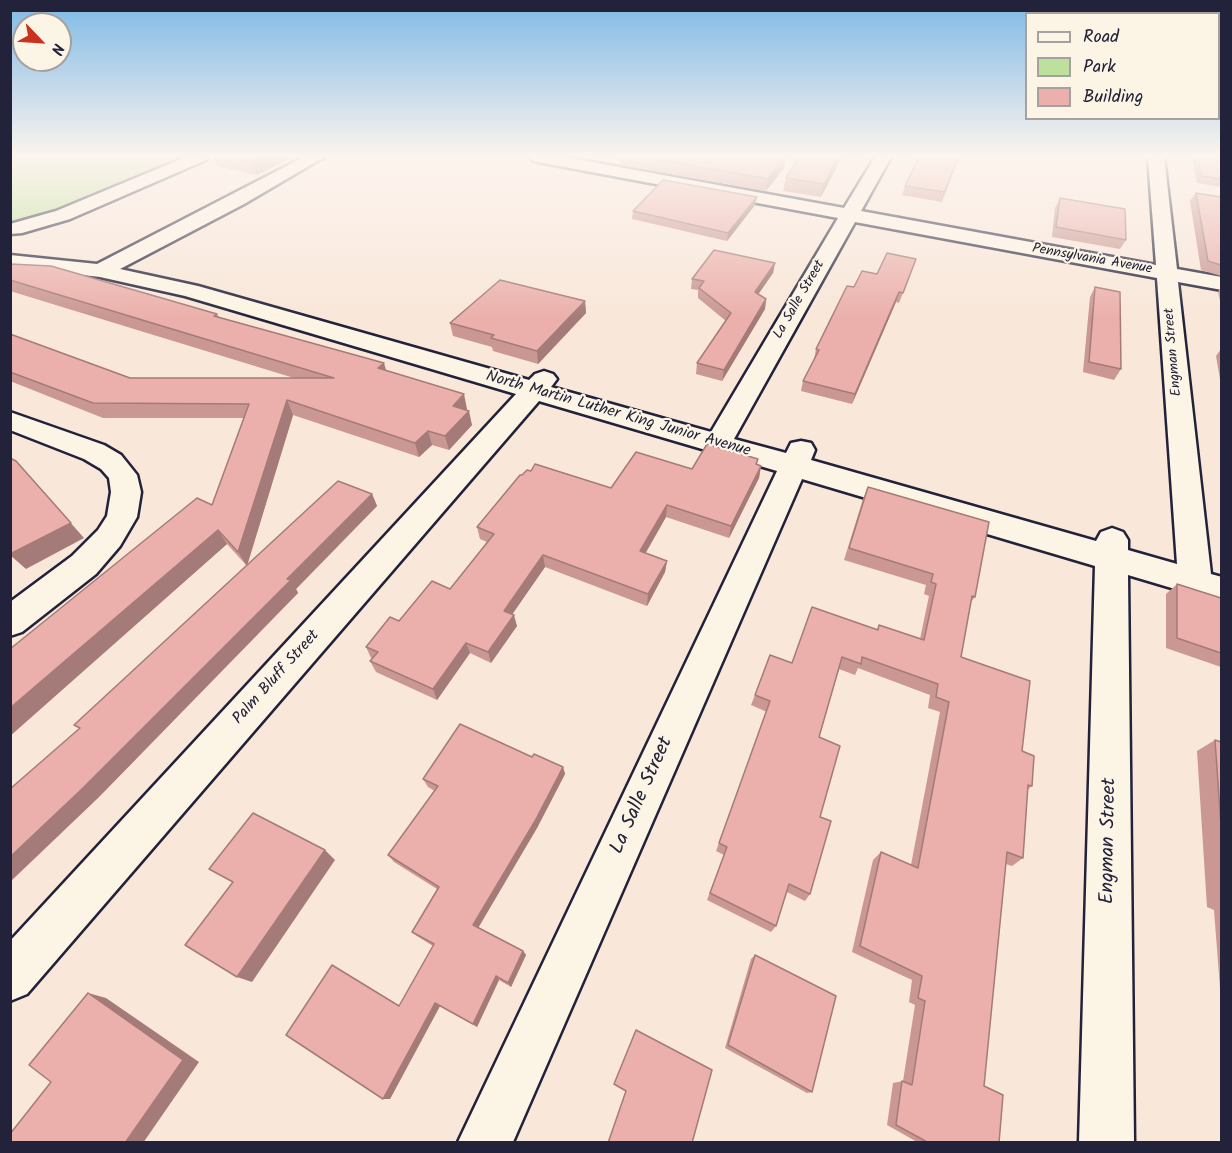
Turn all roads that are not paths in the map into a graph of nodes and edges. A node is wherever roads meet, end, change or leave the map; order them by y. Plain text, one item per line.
1 (78, 211) edge
2 (217, 211) edge
3 (826, 211) edge
4 (852, 211) edge
5 (1161, 211) edge
6 (849, 216) junction
7 (24, 234) edge
8 (10, 259) edge
9 (108, 267) junction
10 (1166, 274) junction
11 (1221, 284) edge
12 (539, 384) junction
13 (10, 420) edge
14 (722, 436) junction
15 (797, 458) junction
16 (1112, 549) junction
17 (1221, 570) edge
18 (1194, 572) junction
19 (1221, 590) edge
20 (10, 622) edge
21 (10, 976) edge
22 (485, 1143) edge
23 (1107, 1143) edge

1 - 7 street
2 - 9 street
3 - 6 street, Pennsylvania Avenue
4 - 6 street, La Salle Street
5 - 10 street, Engman Street
6 - 10 street, Pennsylvania Avenue
6 - 14 street, La Salle Street
7 - 8 street
7 - 9 street, North Martin Luther King Junior Avenue
8 - 9 street, North Martin Luther King Junior Avenue
9 - 12 street, North Martin Luther King Junior Avenue
10 - 11 street, Pennsylvania Avenue
10 - 18 street, Engman Street
12 - 14 street, North Martin Luther King Junior Avenue
12 - 21 street, Palm Bluff Street
13 - 20 street
14 - 15 street, North Martin Luther King Junior Avenue
15 - 16 street, North Martin Luther King Junior Avenue
15 - 22 street, La Salle Street
16 - 18 street, North Martin Luther King Junior Avenue
16 - 23 street, Engman Street
17 - 18 street, North Martin Luther King Junior Avenue
18 - 19 street, North Martin Luther King Junior Avenue

